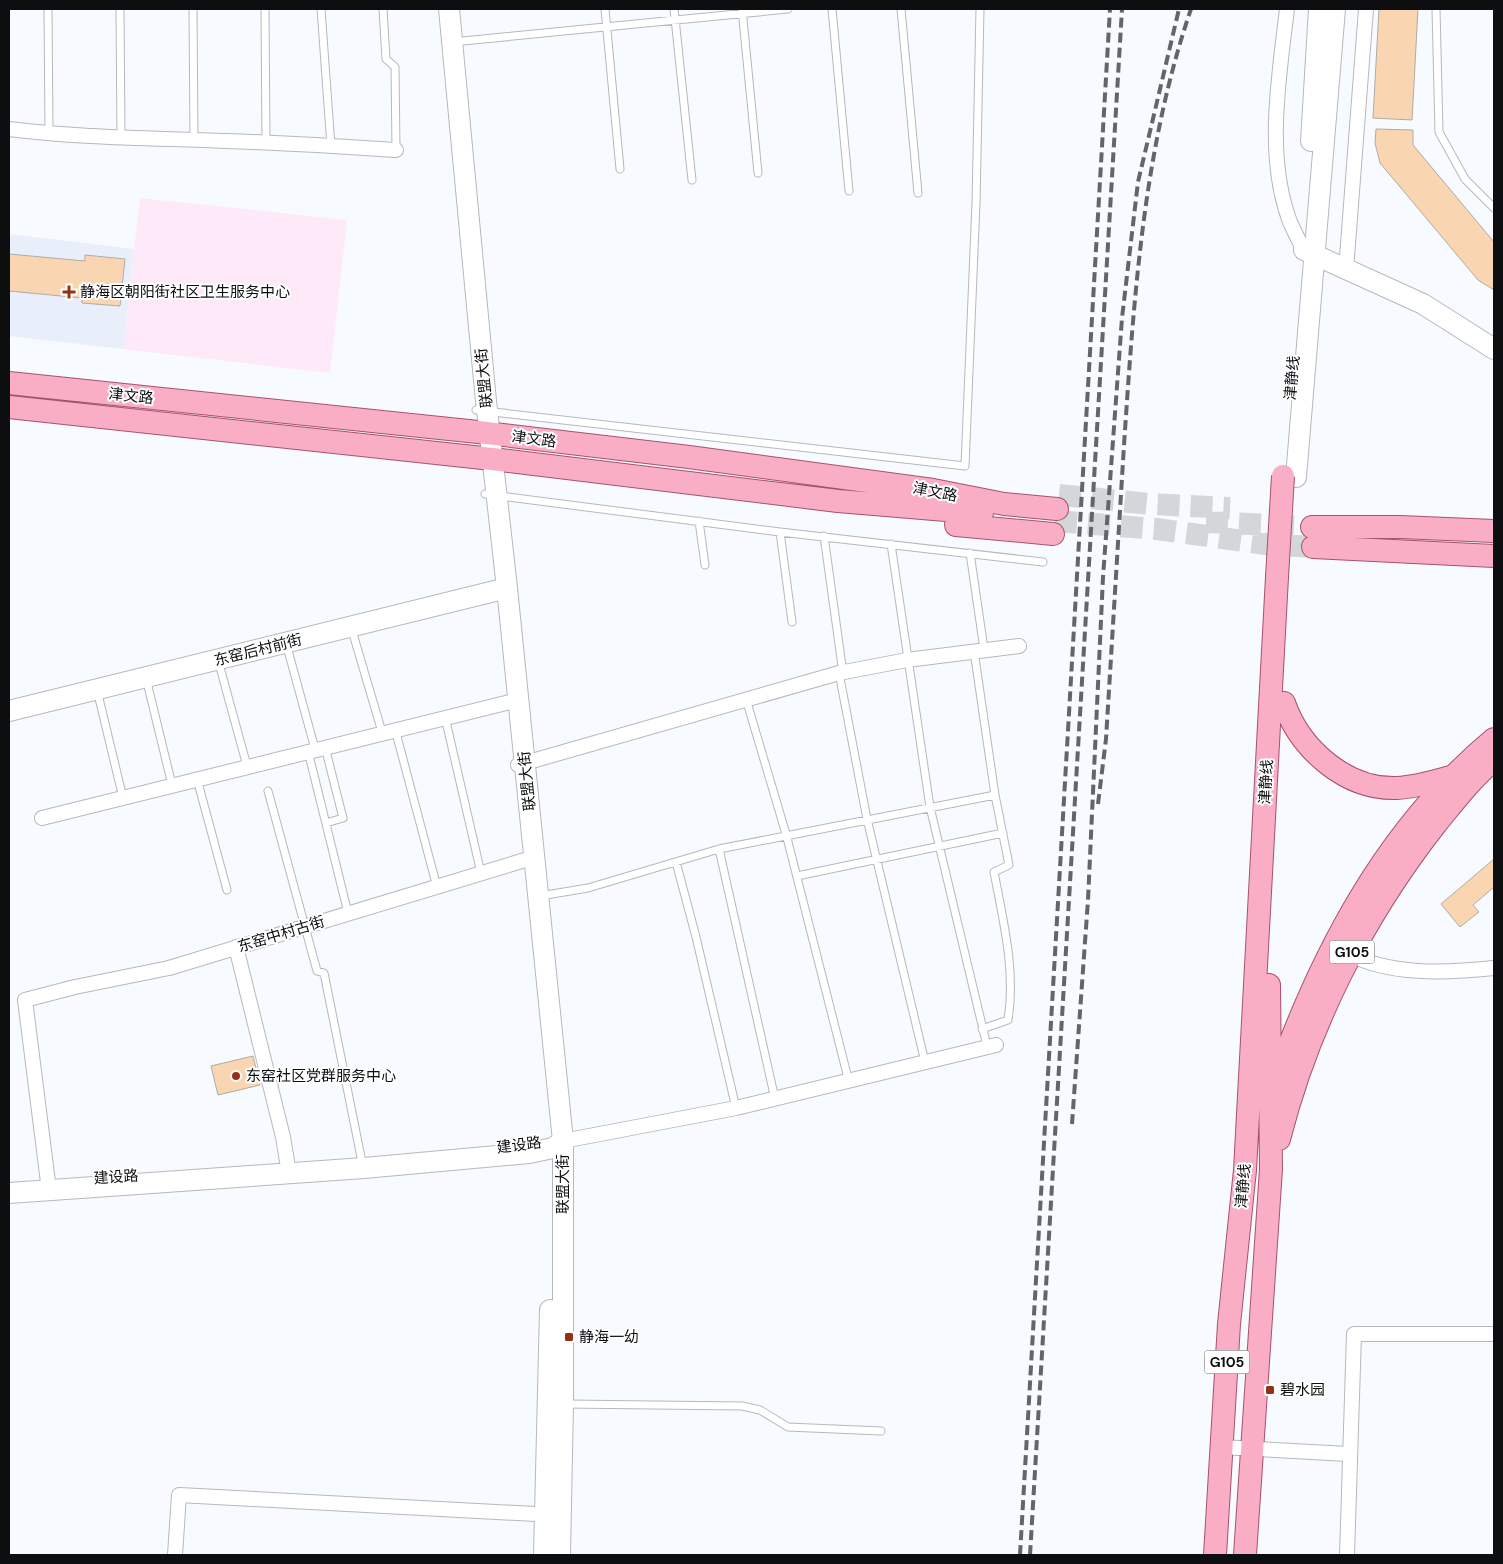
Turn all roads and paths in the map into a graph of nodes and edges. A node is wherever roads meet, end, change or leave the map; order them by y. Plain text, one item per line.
1 (48, 9) edge
2 (120, 9) edge
3 (193, 9) edge
4 (265, 9) edge
5 (322, 9) edge
6 (383, 9) edge
7 (441, 9) edge
8 (449, 9) edge
9 (605, 9) edge
10 (674, 9) edge
11 (788, 9) edge
12 (832, 9) edge
13 (900, 9) edge
14 (980, 9) edge
15 (1287, 9) edge
16 (1319, 9) edge
17 (1335, 9) edge
18 (1366, 9) edge
19 (1436, 9) edge
20 (742, 11) edge
21 (675, 20) junction
22 (607, 27) junction
23 (448, 43) junction
24 (9, 128) edge
25 (49, 134) junction
26 (121, 138) junction
27 (194, 140) junction
28 (266, 142) junction
29 (331, 146) junction
30 (396, 150) joint
31 (620, 170) dead end
32 (758, 173) dead end
33 (692, 180) dead end
34 (849, 192) dead end
35 (918, 193) dead end
36 (1494, 208) edge
37 (1309, 253) junction
38 (1346, 270) junction
39 (1494, 349) edge
40 (9, 383) edge
41 (9, 407) edge
42 (481, 410) junction
43 (484, 433) junction
44 (486, 459) junction
45 (1289, 477) joint
46 (491, 495) junction
47 (699, 521) junction
48 (1494, 531) edge
49 (780, 532) junction
50 (824, 536) junction
51 (891, 544) junction
52 (970, 553) junction
53 (1494, 556) edge
54 (1043, 562) dead end
55 (705, 565) dead end
56 (1284, 577) junction
57 (502, 589) junction
58 (792, 622) dead end
59 (351, 627) junction
60 (285, 643) junction
61 (1019, 646) dead end
62 (979, 650) junction
63 (218, 660) junction
64 (907, 660) junction
65 (841, 673) junction
66 (146, 678) junction
67 (97, 690) junction
68 (746, 699) junction
69 (514, 701) junction
70 (1284, 703) junction
71 (9, 711) edge
72 (445, 716) junction
73 (389, 730) junction
74 (1494, 739) edge
75 (316, 748) junction
76 (1491, 763) edge
77 (521, 765) junction
78 (247, 766) junction
79 (1454, 776) junction
80 (197, 779) junction
81 (172, 785) junction
82 (268, 791) dead end
83 (995, 795) junction
84 (123, 798) junction
85 (930, 807) junction
86 (42, 818) dead end
87 (867, 819) junction
88 (326, 823) junction
89 (1002, 833) junction
90 (786, 834) junction
91 (938, 846) junction
92 (719, 849) junction
93 (530, 858) junction
94 (877, 859) junction
95 (676, 862) junction
96 (481, 873) junction
97 (797, 876) junction
98 (437, 887) junction
99 (227, 890) dead end
100 (534, 896) junction
101 (348, 913) junction
102 (304, 927) junction
103 (236, 947) junction
104 (1342, 950) junction
105 (1494, 968) edge
106 (982, 1030) junction
107 (992, 1046) joint
108 (925, 1062) junction
109 (849, 1082) junction
110 (1270, 1098) junction
111 (775, 1099) junction
112 (736, 1108) junction
113 (556, 1143) junction
114 (362, 1164) junction
115 (288, 1169) junction
116 (1271, 1169) junction
117 (1245, 1170) junction
118 (9, 1185) edge
119 (49, 1186) junction
120 (9, 1193) edge
121 (1494, 1334) edge
122 (556, 1404) junction
123 (881, 1431) dead end
124 (1222, 1447) junction
125 (1251, 1449) junction
126 (1348, 1454) junction
127 (553, 1515) junction
128 (175, 1555) edge
129 (544, 1555) edge
130 (560, 1555) edge
131 (1215, 1555) edge
132 (1245, 1555) edge
133 (1346, 1555) edge

1 - 25 lane
2 - 26 lane
3 - 27 lane
4 - 28 lane
5 - 29 lane
6 - 30 lane
7 - 23 main road
8 - 23 main road, 联盟大街
9 - 22 lane
10 - 21 lane
11 - 20 lane
12 - 34 lane
13 - 35 lane
14 - 42 lane
15 - 37 street
16 - 37 main road, 津静线
17 - 37 main road, 津静线
18 - 38 street
19 - 36 lane
20 - 21 lane
20 - 32 lane
21 - 22 lane
21 - 33 lane
22 - 23 lane
22 - 31 lane
23 - 42 main road, 联盟大街
24 - 25 street
25 - 26 street
26 - 27 street
27 - 28 street
28 - 29 street
29 - 30 street
37 - 38 main road
37 - 45 main road, 津静线
38 - 39 main road
40 - 43 main road, 津文路
41 - 44 main road, 津文路
42 - 43 main road, 联盟大街
43 - 44 main road, 联盟大街
43 - 44 main road, 津文路
44 - 46 main road, 联盟大街
45 - 56 main road, 津静线
46 - 47 lane
46 - 57 main road, 联盟大街
47 - 49 lane
47 - 55 lane
48 - 53 main road
49 - 50 lane
49 - 58 lane
50 - 51 lane
50 - 65 lane
51 - 52 lane
51 - 64 lane
52 - 54 lane
52 - 62 lane
56 - 70 main road, 津静线
56 - 117 main road, 津静线
57 - 59 main road, 东窑后村前街
57 - 69 main road, 联盟大街
59 - 60 main road, 东窑后村前街
59 - 73 lane
60 - 63 main road, 东窑后村前街
60 - 75 lane
61 - 62 street
62 - 64 street
62 - 83 lane
63 - 66 main road, 东窑后村前街
63 - 78 lane
64 - 65 street
64 - 85 lane
65 - 68 street
65 - 87 lane
66 - 67 main road, 东窑后村前街
66 - 81 lane
67 - 71 main road, 东窑后村前街
67 - 84 lane
68 - 77 street
68 - 90 lane
69 - 72 street
69 - 77 main road, 联盟大街
70 - 79 main road
70 - 110 main road, 津静线
72 - 73 street
72 - 96 lane
73 - 75 street
73 - 98 lane
74 - 79 main road
75 - 78 street
75 - 88 lane
75 - 88 lane
76 - 79 main road
76 - 104 main road, G105
77 - 93 main road, 联盟大街
78 - 80 street
79 - 104 main road
80 - 81 street
80 - 99 lane
81 - 84 street
82 - 102 lane
83 - 85 lane
83 - 89 lane
84 - 86 street
85 - 87 lane
85 - 91 lane
87 - 90 lane
87 - 94 lane
88 - 101 lane
89 - 91 lane
89 - 106 lane
90 - 92 lane
90 - 97 lane
91 - 94 lane
91 - 106 lane
92 - 95 lane
92 - 111 lane
93 - 96 street, 东窑中村古街
93 - 100 main road, 联盟大街
94 - 97 lane
94 - 108 lane
95 - 100 lane
95 - 112 lane
96 - 98 street, 东窑中村古街
97 - 109 lane
98 - 101 street, 东窑中村古街
100 - 113 main road, 联盟大街
101 - 102 street, 东窑中村古街
102 - 103 street, 东窑中村古街
102 - 114 lane
103 - 115 street
103 - 119 street, 东窑中村古街
104 - 105 street
104 - 110 main road
104 - 116 main road, G105
106 - 107 lane
107 - 108 street
108 - 109 street
109 - 111 street
110 - 116 main road, 津静线
110 - 117 main road
111 - 112 street
112 - 113 street
113 - 114 main road, 建设路
113 - 122 main road, 联盟大街
114 - 115 main road, 建设路
115 - 119 main road, 建设路
116 - 125 main road, 津静线 / G105
117 - 124 main road, 津静线 / G105
118 - 119 main road, 建设路
119 - 120 main road, 建设路
121 - 126 street
122 - 123 lane
122 - 127 main road, 联盟大街
124 - 125 street
124 - 131 main road, 津静线 / G105
125 - 126 street
125 - 132 main road, 津静线 / G105
126 - 133 street
127 - 128 street
127 - 129 main road
127 - 130 main road

